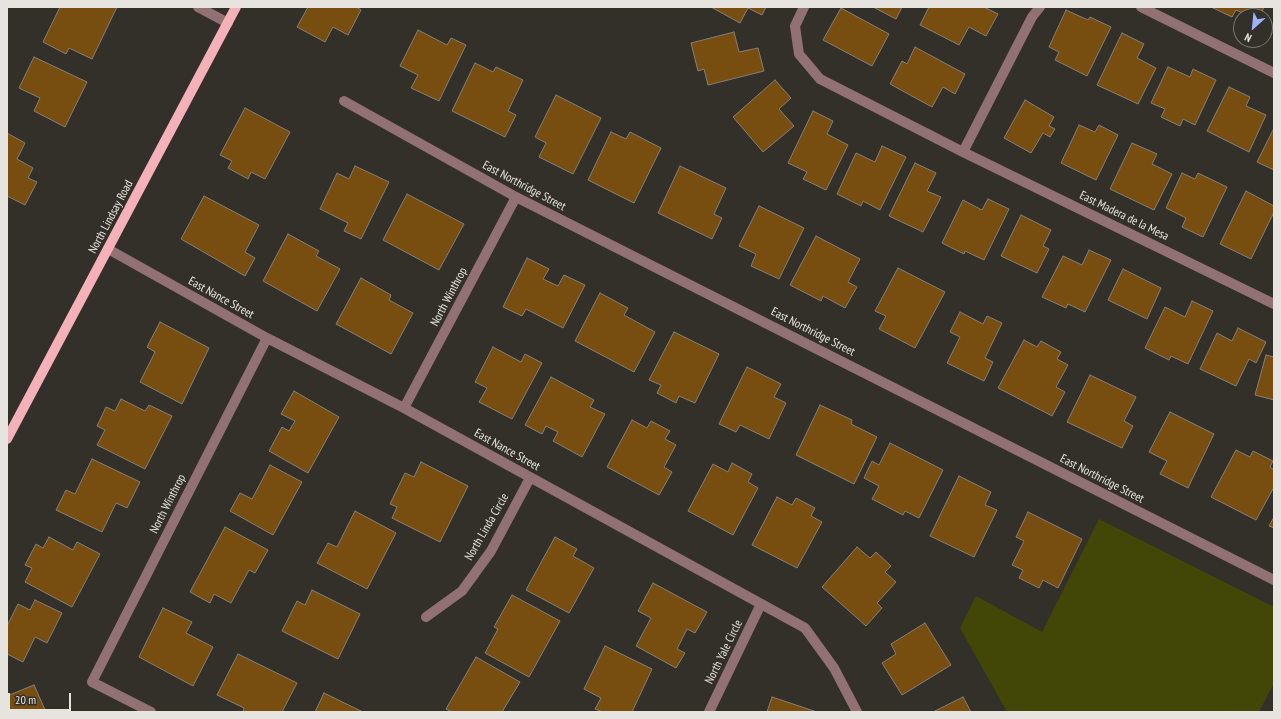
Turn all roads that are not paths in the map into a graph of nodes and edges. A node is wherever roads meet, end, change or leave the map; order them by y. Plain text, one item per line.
1 (198, 7) edge
2 (236, 7) edge
3 (804, 7) edge
4 (1040, 7) edge
5 (1141, 7) edge
6 (228, 23) junction
7 (1274, 73) edge
8 (344, 101) dead end
9 (964, 152) junction
10 (516, 197) junction
11 (108, 249) junction
12 (1274, 304) edge
13 (267, 338) junction
14 (404, 408) junction
15 (7, 439) edge
16 (530, 478) junction
17 (1274, 580) edge
18 (761, 604) junction
19 (426, 617) dead end
20 (151, 712) edge
21 (709, 712) edge
22 (857, 712) edge

1 - 6 street
2 - 6 main road, North Lindsay Road
3 - 9 street, East Madera de la Mesa
4 - 9 street
5 - 7 street
6 - 11 main road, North Lindsay Road
8 - 10 street, East Northridge Street
9 - 12 street, East Madera de la Mesa
10 - 14 street, North Winthrop
10 - 17 street, East Northridge Street
11 - 13 street, East Nance Street
11 - 15 main road, North Lindsay Road
13 - 14 street, East Nance Street
13 - 20 street, North Winthrop
14 - 16 street, East Nance Street
16 - 18 street, East Nance Street
16 - 19 street, North Linda Circle
18 - 21 street, North Yale Circle
18 - 22 street, East Nance Street

